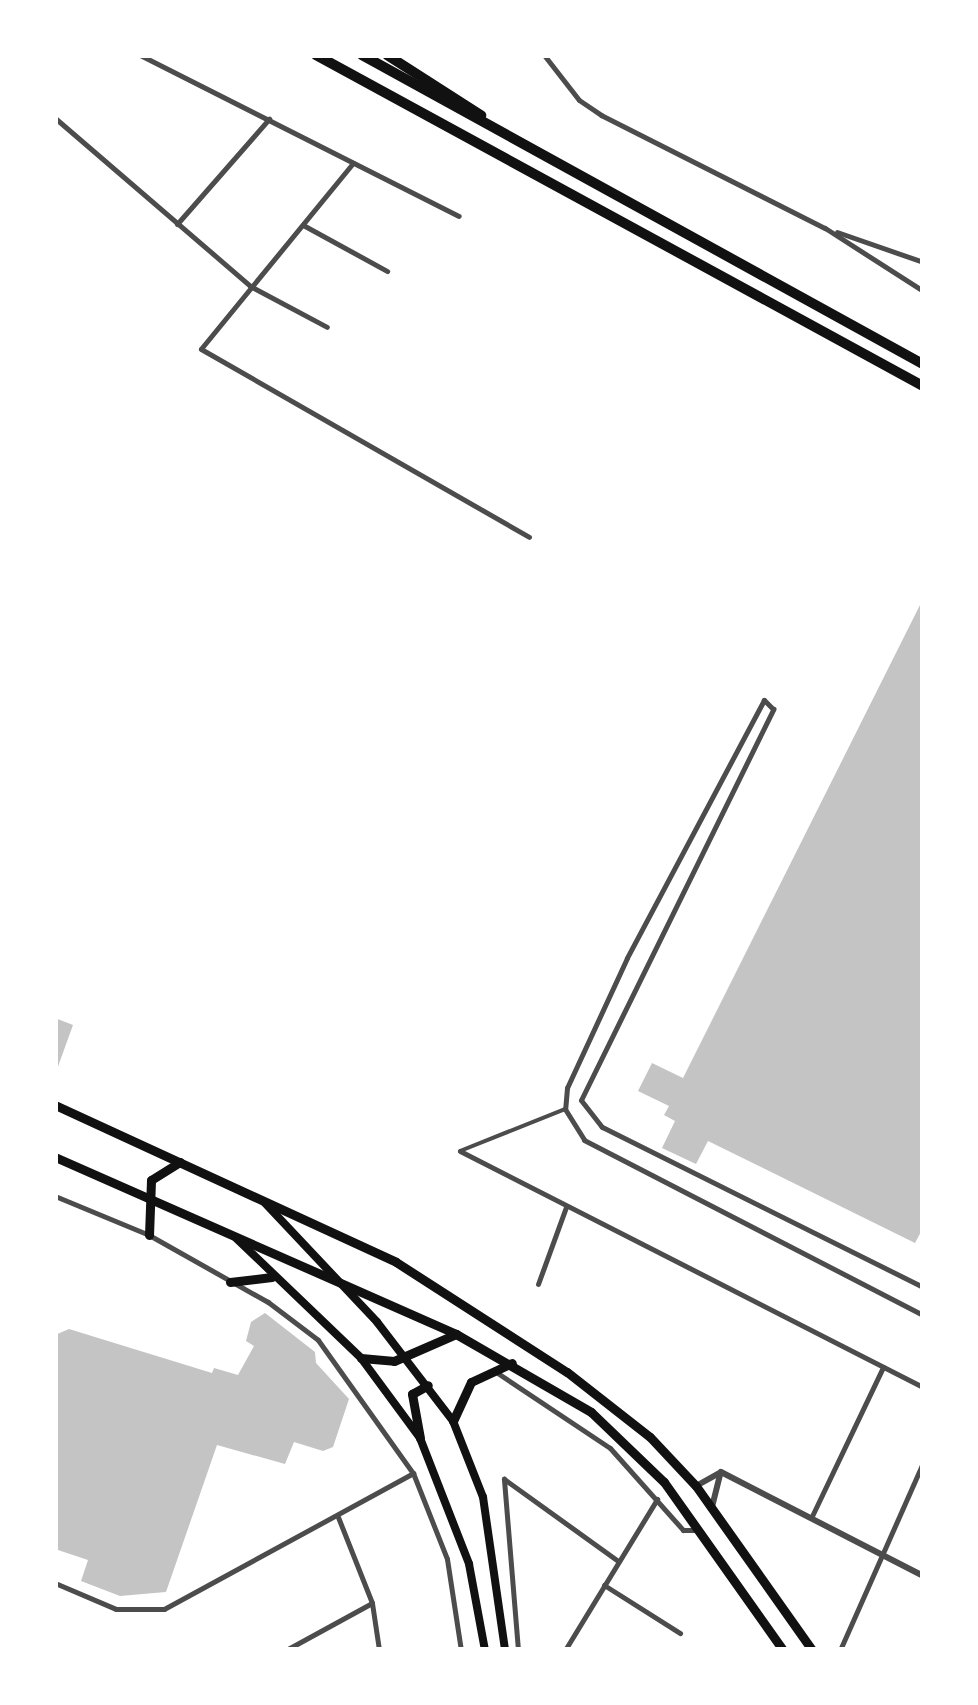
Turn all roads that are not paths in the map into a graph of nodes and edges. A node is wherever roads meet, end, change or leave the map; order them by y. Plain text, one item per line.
1 (140, 55) edge
2 (316, 55) edge
3 (362, 55) edge
4 (388, 55) edge
5 (544, 55) edge
6 (55, 118) edge
7 (269, 118) junction
8 (497, 129) junction
9 (354, 163) junction
10 (459, 216) dead end
11 (177, 224) junction
12 (303, 225) junction
13 (824, 228) junction
14 (923, 262) edge
15 (387, 271) dead end
16 (250, 286) junction
17 (923, 291) edge
18 (327, 327) dead end
19 (923, 364) edge
20 (923, 386) edge
21 (529, 536) dead end
22 (55, 1105) edge
23 (565, 1109) junction
24 (460, 1150) joint
25 (56, 1158) edge
26 (180, 1162) junction
27 (55, 1196) edge
28 (150, 1197) junction
29 (260, 1197) junction
30 (566, 1206) junction
31 (232, 1234) junction
32 (150, 1236) junction
33 (329, 1274) junction
34 (272, 1277) junction
35 (230, 1282) junction
36 (538, 1284) dead end
37 (923, 1287) edge
38 (923, 1315) edge
39 (456, 1334) junction
40 (361, 1358) junction
41 (405, 1358) junction
42 (512, 1363) junction
43 (883, 1367) junction
44 (492, 1370) junction
45 (428, 1385) junction
46 (923, 1387) edge
47 (453, 1421) junction
48 (420, 1438) junction
49 (923, 1464) edge
50 (720, 1472) junction
51 (412, 1474) junction
52 (696, 1486) junction
53 (658, 1499) junction
54 (712, 1507) junction
55 (812, 1516) junction
56 (338, 1518) junction
57 (697, 1527) junction
58 (882, 1556) junction
59 (618, 1561) junction
60 (923, 1576) edge
61 (55, 1583) edge
62 (604, 1585) junction
63 (372, 1603) junction
64 (680, 1633) dead end
65 (294, 1648) edge
66 (286, 1650) edge
67 (379, 1650) edge
68 (461, 1650) edge
69 (484, 1650) edge
70 (505, 1650) edge
71 (518, 1650) edge
72 (565, 1650) edge
73 (783, 1650) edge
74 (812, 1650) edge
75 (840, 1650) edge

1 - 7 street
2 - 20 highway
3 - 8 highway
4 - 8 highway
5 - 13 street
6 - 11 street
7 - 9 street
7 - 11 street
8 - 19 highway
9 - 10 street
9 - 12 street
11 - 16 street
12 - 15 street
12 - 16 street
13 - 14 street
13 - 17 street
16 - 18 street
16 - 21 street
22 - 26 main road
23 - 24 street
23 - 37 street
23 - 38 street
24 - 30 street
25 - 28 main road
26 - 28 main road
26 - 29 main road
27 - 32 street
28 - 31 main road
28 - 32 main road
29 - 33 main road
29 - 52 main road
30 - 36 street
30 - 43 street
31 - 33 main road
31 - 34 main road
32 - 35 street
33 - 39 main road
33 - 41 main road
34 - 35 main road
34 - 40 main road
35 - 51 street
39 - 41 main road
39 - 42 main road
40 - 41 main road
40 - 48 main road
41 - 45 main road
42 - 44 main road
42 - 57 main road
43 - 46 street
43 - 55 street
44 - 47 main road
44 - 53 street
45 - 47 main road
45 - 48 main road
47 - 70 main road
48 - 69 main road
49 - 58 street
50 - 52 street
50 - 54 street
50 - 55 street
51 - 56 street
51 - 68 street
52 - 54 main road
53 - 57 street
53 - 59 street
54 - 74 main road
55 - 58 street
56 - 61 street
56 - 63 street
57 - 73 main road
58 - 60 street
58 - 75 street
59 - 62 street
59 - 71 street
62 - 64 street
62 - 72 street
63 - 65 street
63 - 67 street
65 - 66 street

